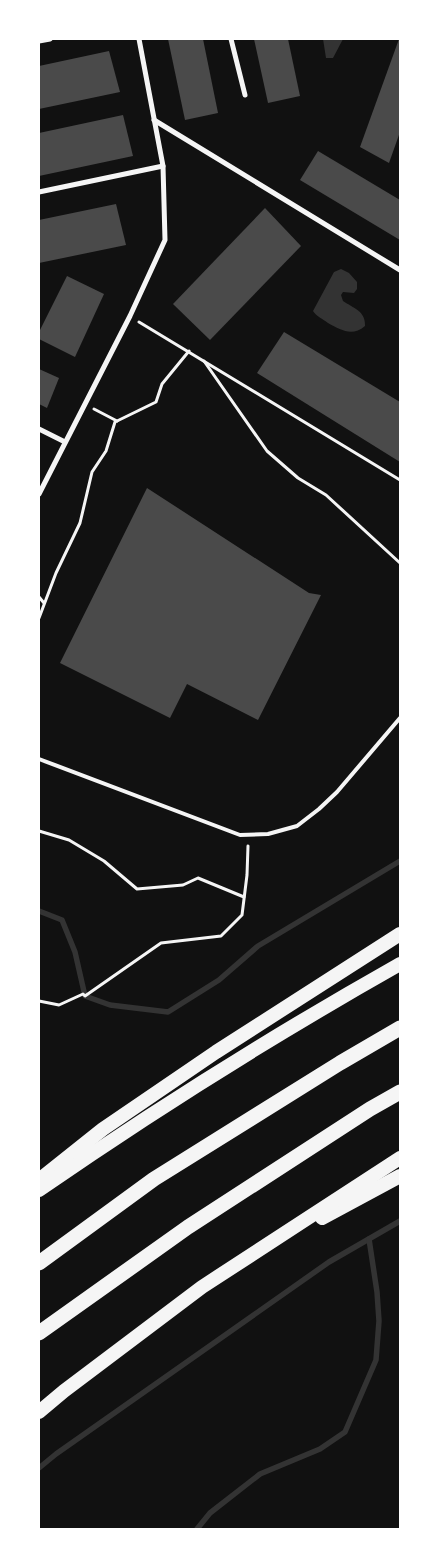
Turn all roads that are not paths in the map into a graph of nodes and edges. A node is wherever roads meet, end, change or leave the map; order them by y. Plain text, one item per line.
1 (50, 39) edge
2 (139, 39) edge
3 (231, 39) edge
4 (39, 41) edge
5 (245, 95) dead end
6 (154, 120) junction
7 (163, 166) junction
8 (39, 192) edge
9 (400, 270) edge
10 (39, 428) edge
11 (65, 442) junction
12 (39, 494) edge
13 (400, 718) edge
14 (39, 759) edge
15 (400, 934) edge
16 (400, 964) edge
17 (400, 1028) edge
18 (400, 1092) edge
19 (400, 1158) edge
20 (400, 1176) edge
21 (39, 1180) edge
22 (39, 1190) edge
23 (39, 1263) edge
24 (238, 1264) junction
25 (39, 1333) edge
26 (39, 1412) edge

1 - 4 street
2 - 6 street
3 - 5 street
6 - 7 street
6 - 9 street
7 - 8 street
7 - 11 street
10 - 11 street
11 - 12 street
13 - 14 lane
15 - 21 highway
16 - 22 highway
17 - 23 highway
18 - 25 highway
19 - 24 highway
20 - 24 highway
24 - 26 highway

